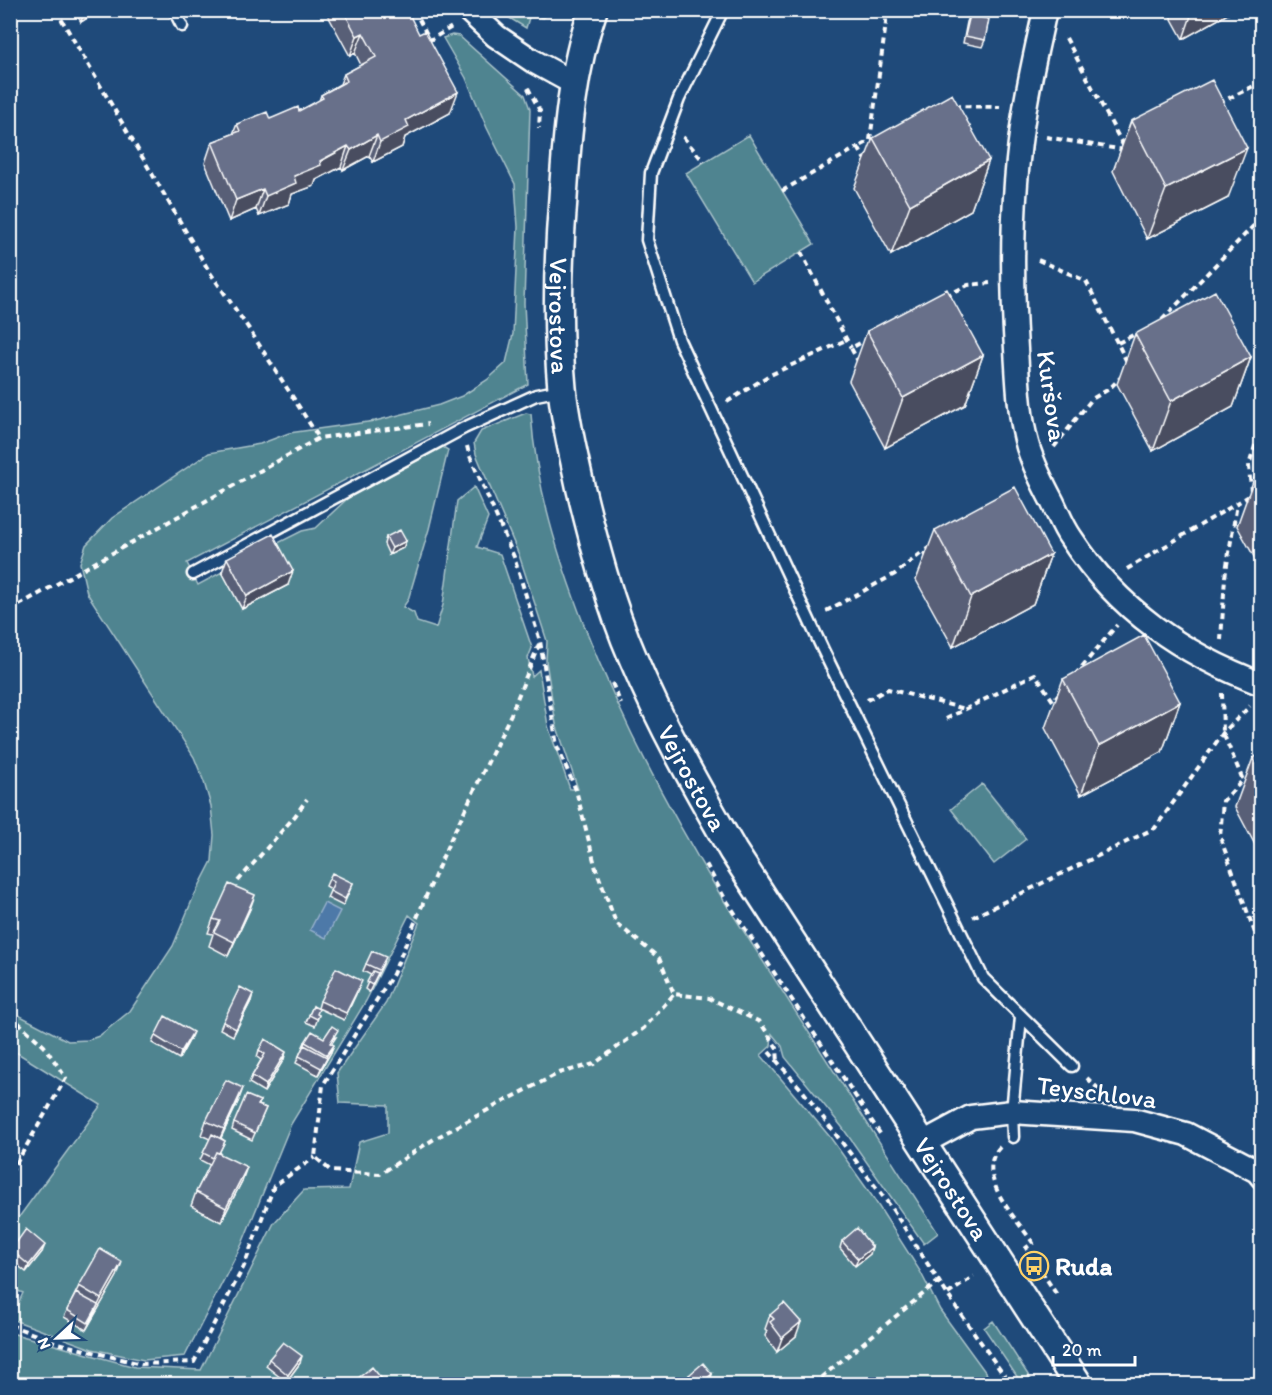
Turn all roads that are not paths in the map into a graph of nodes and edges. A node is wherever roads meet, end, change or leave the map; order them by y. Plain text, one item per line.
1 (174, 10) edge
2 (468, 10) edge
3 (593, 10) edge
4 (723, 10) edge
5 (1045, 10) edge
6 (182, 26) dead end
7 (575, 84) junction
8 (562, 390) junction
9 (193, 574) dead end
10 (1257, 694) edge
11 (1021, 1017) junction
12 (1072, 1066) dead end
13 (1012, 1112) junction
14 (1013, 1137) road end
15 (921, 1144) junction
16 (1262, 1176) edge
17 (1078, 1384) edge

1 - 6 lane
2 - 7 street
3 - 7 street, Vejrostova
4 - 11 lane
5 - 10 street, Kuršova
7 - 8 street, Vejrostova
8 - 9 lane
8 - 15 street, Vejrostova
11 - 12 lane
11 - 13 lane
13 - 14 lane
13 - 15 street, Teyschlova
13 - 16 street, Teyschlova
15 - 17 street, Vejrostova

